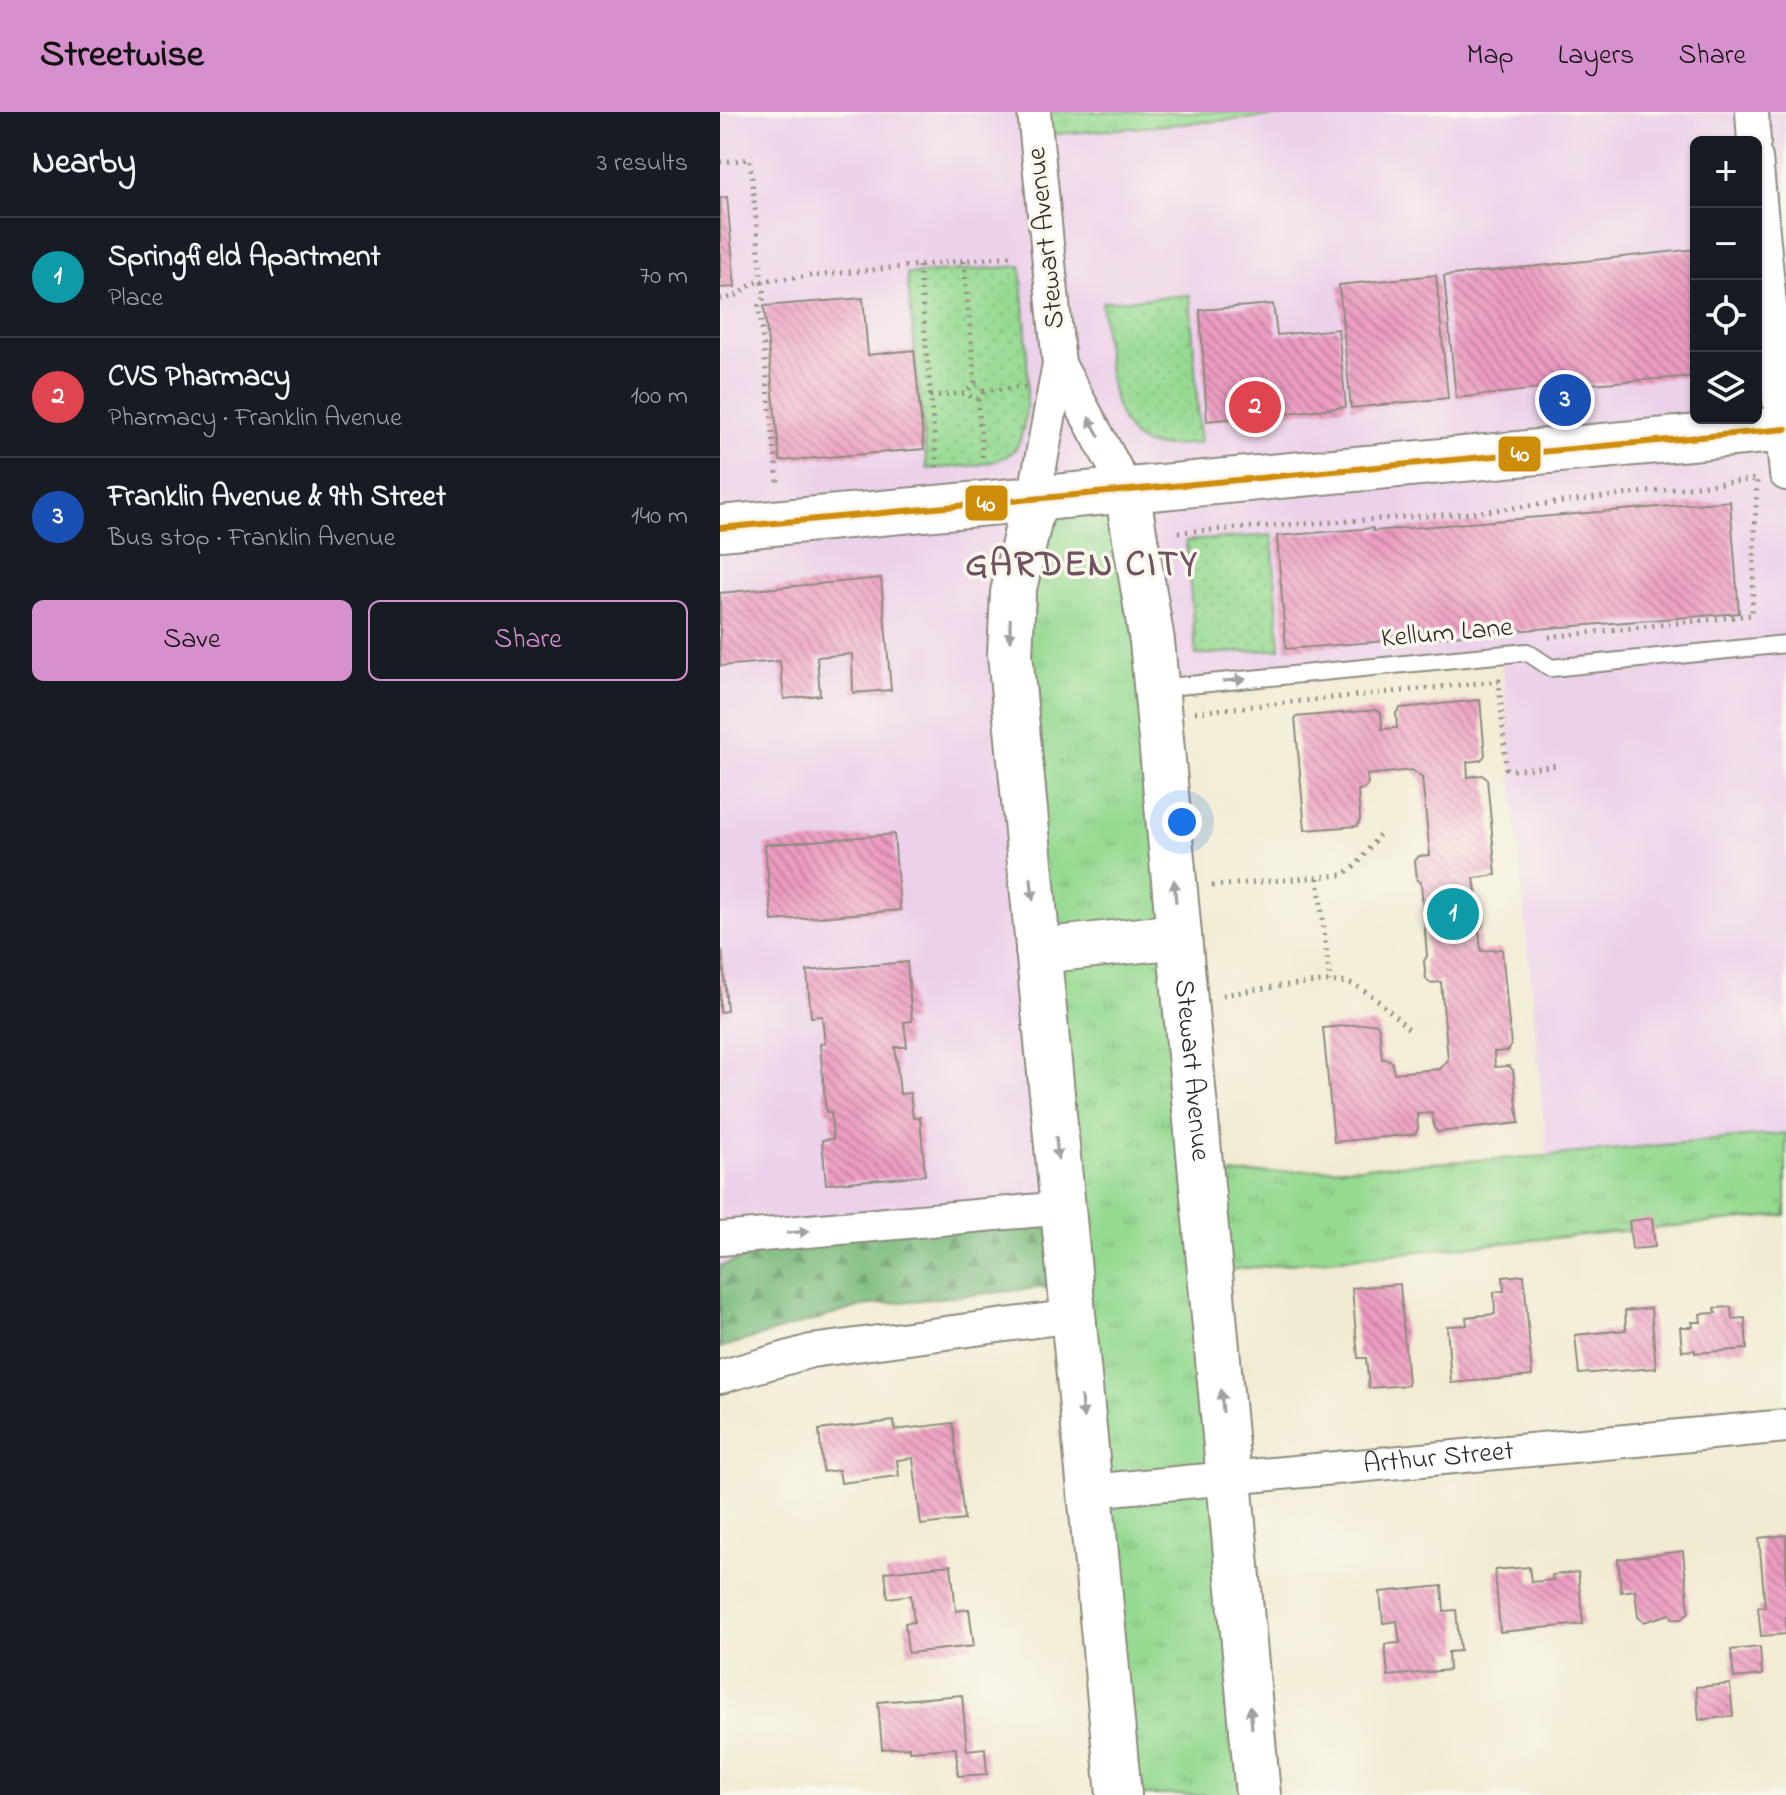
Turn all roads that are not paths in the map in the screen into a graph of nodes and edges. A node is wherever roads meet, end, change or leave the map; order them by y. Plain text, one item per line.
1 (1034, 112) edge
2 (1752, 112) edge
3 (1754, 136) edge
4 (1761, 208) edge
5 (1059, 364) junction
6 (1784, 429) edge
7 (1786, 474) edge
8 (1127, 490) junction
9 (1034, 499) junction
10 (720, 528) edge
11 (1786, 644) edge
12 (1157, 688) junction
13 (1179, 936) junction
14 (1038, 951) junction
15 (1063, 1208) junction
16 (720, 1239) edge
17 (1073, 1316) junction
18 (720, 1377) edge
19 (1786, 1426) edge
20 (1229, 1478) junction
21 (1090, 1491) junction
22 (1119, 1795) edge
23 (1258, 1795) edge

1 - 5 street, Stewart Avenue
2 - 3 street
4 - 6 street
8 -> 5 street, Stewart Avenue
5 - 9 street, Stewart Avenue
6 - 7 street
6 - 8 main road
8 - 9 main road
8 - 12 main road, Stewart Avenue
9 - 10 main road
9 -> 14 main road, Stewart Avenue
12 -> 11 lane, Kellum Lane
13 -> 12 main road, Stewart Avenue
13 - 14 main road
20 -> 13 main road, Stewart Avenue
14 -> 15 main road, Stewart Avenue
16 -> 15 street
15 - 17 main road, Stewart Avenue
17 - 18 street
17 -> 21 main road, Stewart Avenue
19 - 20 street, Arthur Street
20 - 21 street, Arthur Street
23 -> 20 main road, Stewart Avenue
21 - 22 main road, Stewart Avenue

